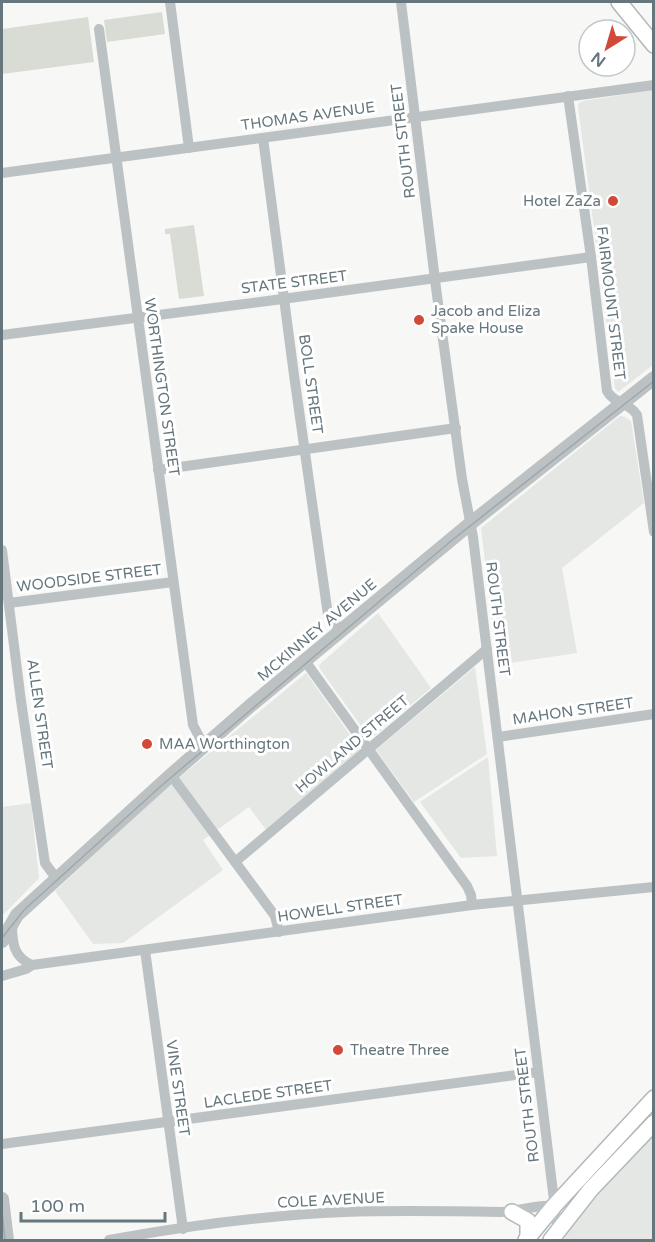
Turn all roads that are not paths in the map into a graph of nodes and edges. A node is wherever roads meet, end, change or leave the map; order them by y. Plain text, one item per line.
1 (172, 2) edge
2 (400, 2) edge
3 (619, 2) edge
4 (99, 29) dead end
5 (654, 45) edge
6 (654, 85) edge
7 (568, 96) junction
8 (416, 117) junction
9 (263, 138) junction
10 (189, 148) junction
11 (116, 157) junction
12 (2, 173) edge
13 (591, 257) junction
14 (435, 279) junction
15 (284, 299) junction
16 (138, 317) junction
17 (2, 335) edge
18 (654, 378) edge
19 (622, 402) junction
20 (456, 428) junction
21 (305, 450) junction
22 (158, 470) junction
23 (471, 523) junction
24 (654, 532) edge
25 (2, 550) edge
26 (173, 582) junction
27 (9, 603) junction
28 (341, 631) junction
29 (487, 649) junction
30 (306, 661) junction
31 (654, 714) edge
32 (498, 737) junction
33 (204, 746) junction
34 (369, 749) junction
35 (171, 775) junction
36 (235, 862) junction
37 (56, 878) junction
38 (654, 886) edge
39 (518, 900) junction
40 (472, 905) junction
41 (7, 924) edge
42 (279, 932) junction
43 (2, 941) edge
44 (145, 950) junction
45 (32, 965) junction
46 (2, 976) edge
47 (538, 1072) junction
48 (654, 1098) edge
49 (654, 1123) edge
50 (167, 1124) junction
51 (2, 1144) edge
52 (2, 1199) edge
53 (554, 1206) junction
54 (512, 1212) junction
55 (183, 1229) junction
56 (137, 1238) edge
57 (556, 1238) edge
58 (527, 1239) edge
59 (7, 1240) edge
60 (109, 1240) edge

1 - 10 street
2 - 8 street, ROUTH STREET
3 - 5 main road
4 - 11 street, WORTHINGTON STREET
6 - 7 street, THOMAS AVENUE
7 - 8 street, THOMAS AVENUE
7 - 13 street, FAIRMOUNT STREET
8 - 9 street, THOMAS AVENUE
8 - 14 street, ROUTH STREET
9 - 10 street, THOMAS AVENUE
9 - 15 street, BOLL STREET
10 - 11 street, THOMAS AVENUE
11 - 12 street, THOMAS AVENUE
11 - 16 street, WORTHINGTON STREET
13 - 14 street, STATE STREET
13 - 19 street, FAIRMOUNT STREET
14 - 15 street, STATE STREET
14 - 20 street, ROUTH STREET
15 - 16 street, STATE STREET
15 - 21 street, BOLL STREET
16 - 17 street, STATE STREET
16 - 22 street, WORTHINGTON STREET
18 - 19 street, MCKINNEY AVENUE
19 - 23 street, MCKINNEY AVENUE
19 - 24 street, FAIRMOUNT STREET
20 - 21 street
20 - 23 street, ROUTH STREET
21 - 22 street
21 - 28 street, BOLL STREET
22 - 26 street, WORTHINGTON STREET
23 - 28 street, MCKINNEY AVENUE
23 - 29 street, ROUTH STREET
25 - 27 street, ALLEN STREET
26 - 27 street, WOODSIDE STREET
26 - 33 street, WORTHINGTON STREET
27 - 37 street, ALLEN STREET
28 - 30 street, MCKINNEY AVENUE
29 - 32 street, ROUTH STREET
29 - 34 street, HOWLAND STREET
30 - 33 street, MCKINNEY AVENUE
30 - 34 street
31 - 32 street, MAHON STREET
32 - 39 street, ROUTH STREET
33 - 35 street, MCKINNEY AVENUE
34 - 36 street, HOWLAND STREET
34 - 40 street
35 - 36 street
35 - 37 street, MCKINNEY AVENUE
36 - 42 street
37 - 41 street, MCKINNEY AVENUE
38 - 39 street, HOWELL STREET
39 - 40 street, HOWELL STREET
39 - 47 street, ROUTH STREET
40 - 42 street, HOWELL STREET
41 - 43 street, MCKINNEY AVENUE
41 - 45 street
42 - 44 street, HOWELL STREET
44 - 45 street, HOWELL STREET
44 - 50 street, VINE STREET
45 - 46 street, HOWELL STREET
47 - 50 street, LACLEDE STREET
47 - 53 street, ROUTH STREET
48 - 53 main road
49 - 57 main road
50 - 51 street, LACLEDE STREET
50 - 55 street, VINE STREET
52 - 59 street
53 - 54 street, COLE AVENUE
53 - 57 street, ROUTH STREET
53 - 58 main road
54 - 55 street, COLE AVENUE
54 - 58 main road
55 - 56 street, COLE AVENUE
56 - 60 street, COLE AVENUE

